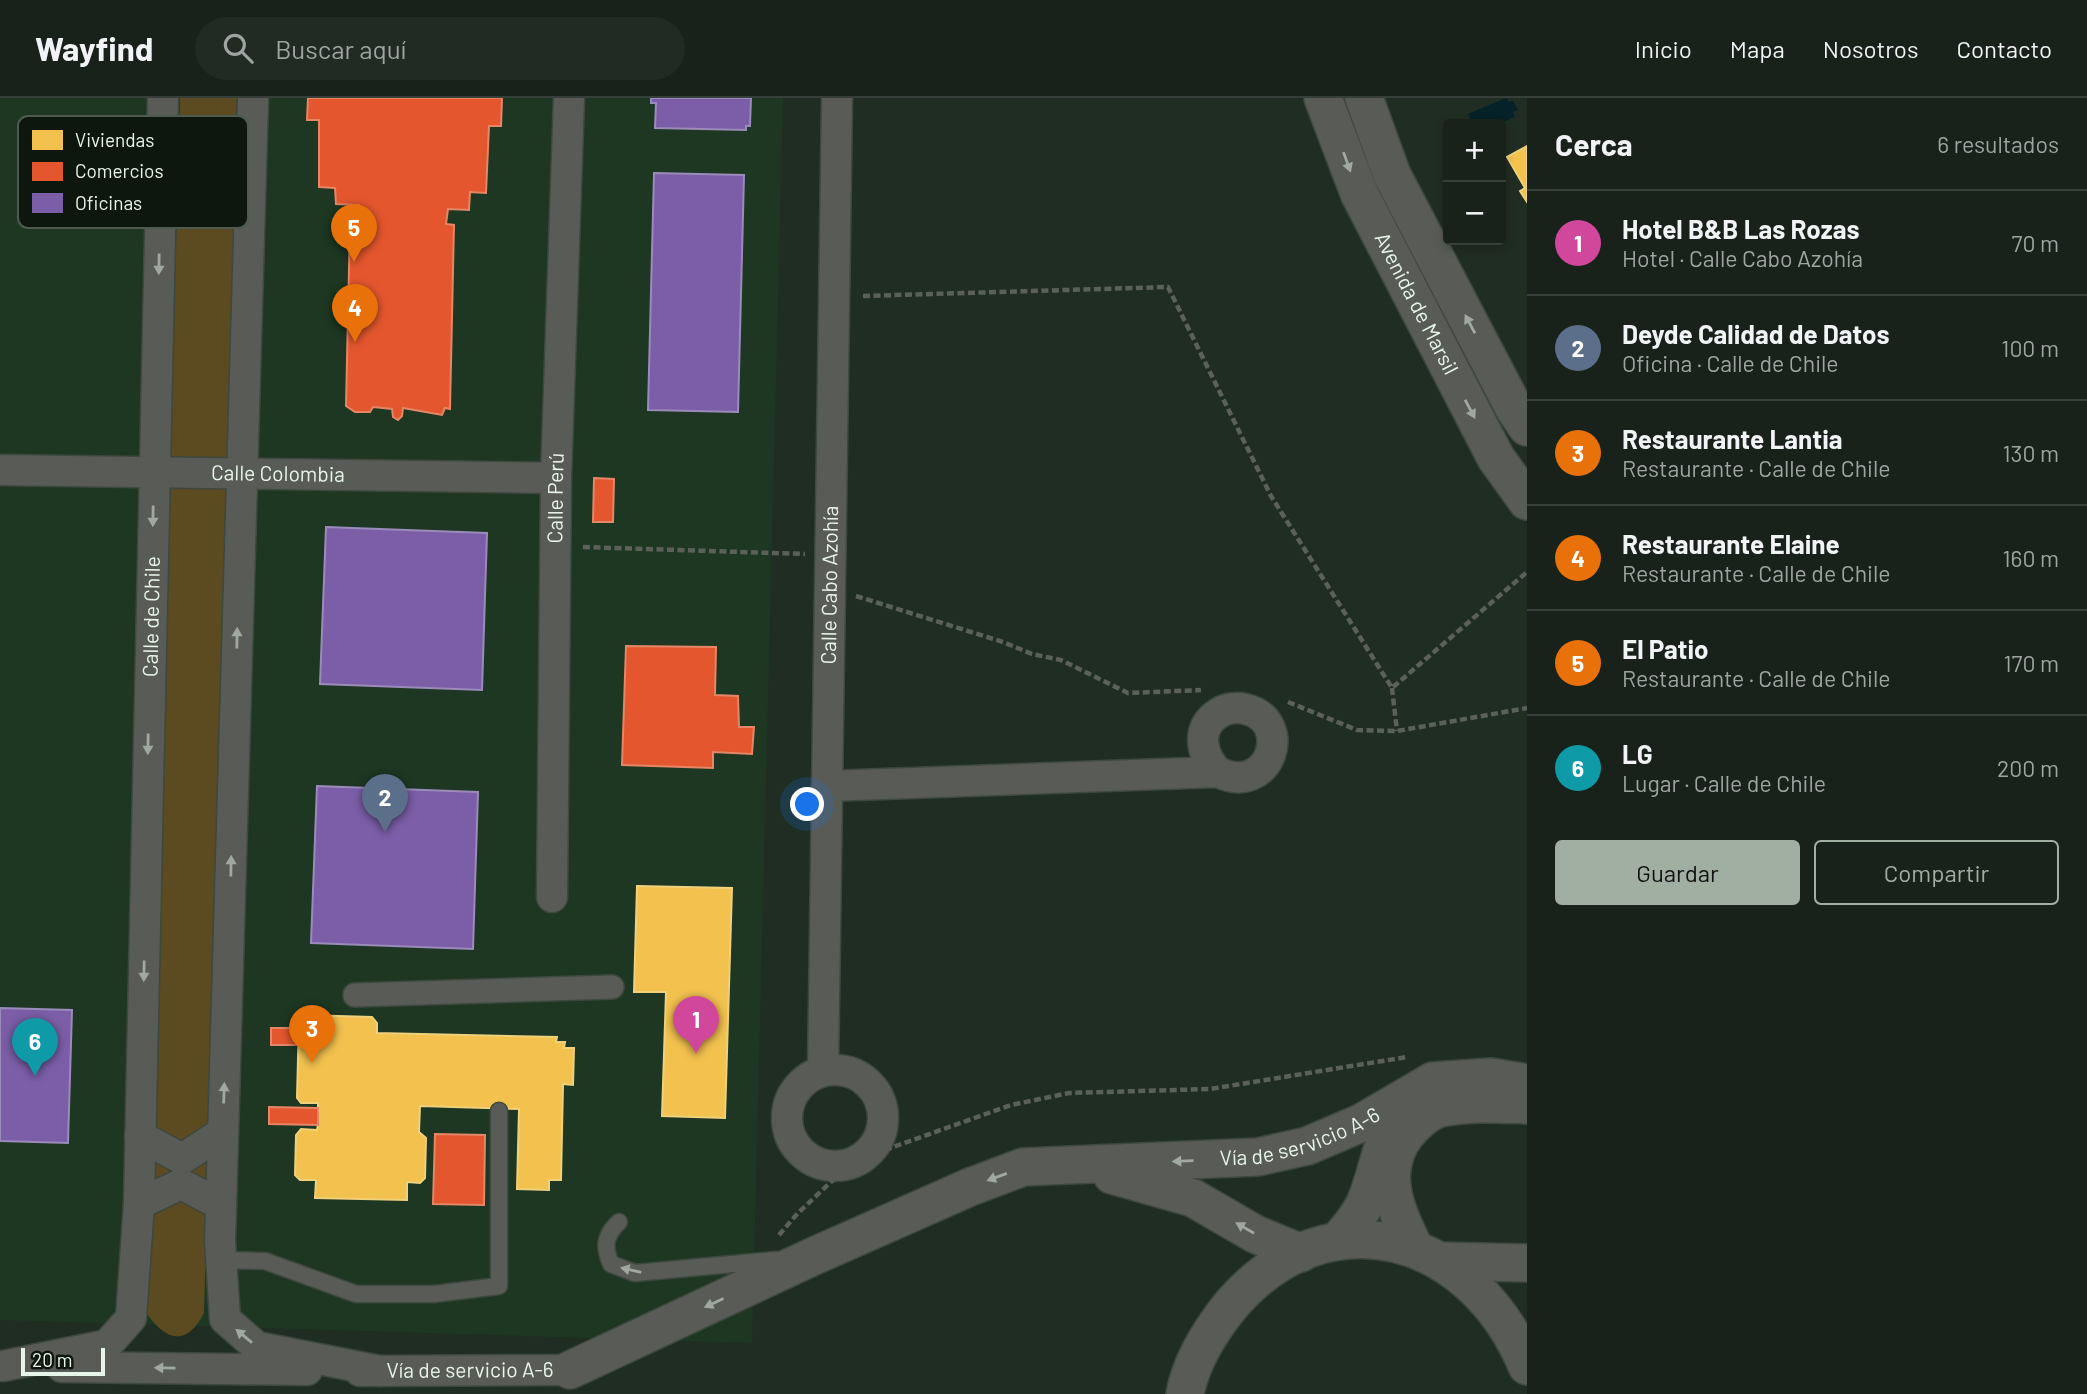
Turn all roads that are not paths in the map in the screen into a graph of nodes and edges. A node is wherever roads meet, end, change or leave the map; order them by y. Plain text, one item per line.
1 (163, 98) edge
2 (253, 98) edge
3 (569, 98) edge
4 (837, 98) edge
5 (1323, 98) edge
6 (1364, 98) edge
7 (163, 116) edge
8 (160, 228) edge
9 (1527, 427) edge
10 (0, 470) edge
11 (154, 474) junction
12 (241, 475) junction
13 (556, 478) junction
14 (1527, 501) edge
15 (1218, 772) dead end
16 (827, 786) junction
17 (551, 897) dead end
18 (612, 987) dead end
19 (355, 995) dead end
20 (823, 1071) junction
21 (1527, 1083) edge
22 (1527, 1091) edge
23 (1527, 1105) edge
24 (499, 1111) dead end
25 (223, 1132) junction
26 (140, 1136) junction
27 (1064, 1165) junction
28 (139, 1204) junction
29 (221, 1205) junction
30 (619, 1222) dead end
31 (1338, 1241) junction
32 (1301, 1253) junction
33 (820, 1254) junction
34 (1427, 1254) junction
35 (221, 1261) junction
36 (1527, 1263) edge
37 (1, 1366) edge
38 (1527, 1366) edge
39 (570, 1370) joint
40 (380, 1371) junction
41 (1185, 1394) edge

1 -> 7 street, Calle de Chile
2 - 12 street
3 - 13 street, Calle Perú
4 - 16 street, Calle Cabo Azohía
5 -> 14 street, Avenida de Marsil
9 -> 6 street, Avenida de Marsil
8 -> 11 street, Calle de Chile
10 - 11 street, Calle Colombia
11 - 12 street, Calle Colombia
11 -> 26 street, Calle de Chile
12 - 13 street, Calle Colombia
25 -> 12 street
13 - 17 street, Calle Perú
15 - 16 street
16 - 20 street, Calle Cabo Azohía
18 - 19 street
20 - 20 street
21 -> 27 street, Vía de servicio A-6
22 - 31 street, Vía de servicio A-6
23 - 34 street, Vía de servicio A-6
24 - 35 lane
25 - 26 street
25 - 29 street
26 - 28 street, Calle de Chile
32 -> 27 street, Vía de servicio A-6
27 -> 33 street, Vía de servicio A-6
28 - 29 street
28 - 37 street, Calle de Chile
29 - 35 street
33 -> 30 lane
31 - 32 street
31 - 34 street
32 - 41 street
33 -> 39 street, Vía de servicio A-6
34 - 36 street
34 - 38 street
40 -> 35 street
40 -> 37 street, Vía de servicio A-6
39 - 40 street, Vía de servicio A-6

